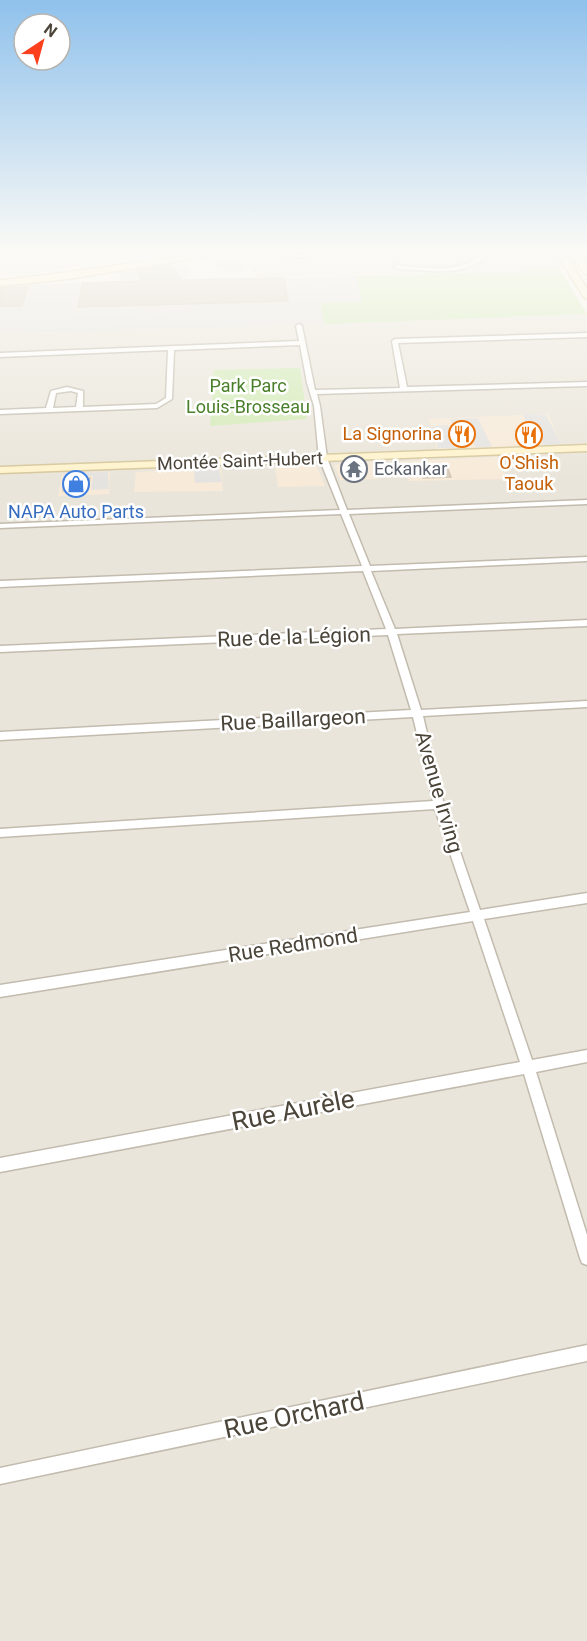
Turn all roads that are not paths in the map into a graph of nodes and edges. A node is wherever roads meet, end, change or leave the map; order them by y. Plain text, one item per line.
1 (299, 328) edge
2 (587, 334) edge
3 (302, 344) junction
4 (171, 348) junction
5 (0, 355) edge
6 (587, 384) edge
7 (404, 390) junction
8 (313, 392) junction
9 (79, 409) junction
10 (49, 410) junction
11 (0, 412) edge
12 (587, 448) edge
13 (323, 458) junction
14 (0, 470) edge
15 (587, 502) edge
16 (344, 512) junction
17 (0, 526) edge
18 (587, 559) edge
19 (365, 568) junction
20 (0, 584) edge
21 (587, 623) edge
22 (392, 633) junction
23 (0, 649) edge
24 (587, 704) edge
25 (417, 713) junction
26 (0, 736) edge
27 (439, 805) junction
28 (0, 833) edge
29 (587, 898) edge
30 (477, 915) junction
31 (0, 991) edge
32 (587, 1056) edge
33 (528, 1067) junction
34 (0, 1165) edge
35 (587, 1258) edge
36 (587, 1353) edge
37 (0, 1476) edge

1 - 3 street, Avenue Irving
2 - 7 street
3 - 4 street
3 - 8 street, Avenue Irving
4 - 5 street
4 - 9 street
6 - 7 street
7 - 8 street
8 - 13 street, Avenue Irving
9 - 10 street
9 - 10 street
10 - 11 street
12 - 13 street, Montée Saint-Hubert
13 - 14 street, Montée Saint-Hubert
13 - 16 street, Avenue Irving
15 - 16 street
16 - 17 street
16 - 19 street, Avenue Irving
18 - 19 street
19 - 20 street
19 - 22 street, Avenue Irving
21 - 22 street, Rue de la Légion
22 - 23 street, Rue de la Légion
22 - 25 street, Avenue Irving
24 - 25 street, Rue Baillargeon
25 - 26 street, Rue Baillargeon
25 - 27 street, Avenue Irving
27 - 28 street
27 - 30 street, Avenue Irving
29 - 30 street, Rue Redmond
30 - 31 street, Rue Redmond
30 - 33 street, Avenue Irving
32 - 33 street, Rue Aurèle
33 - 34 street, Rue Aurèle
33 - 35 street, Avenue Irving
36 - 37 street, Rue Orchard

